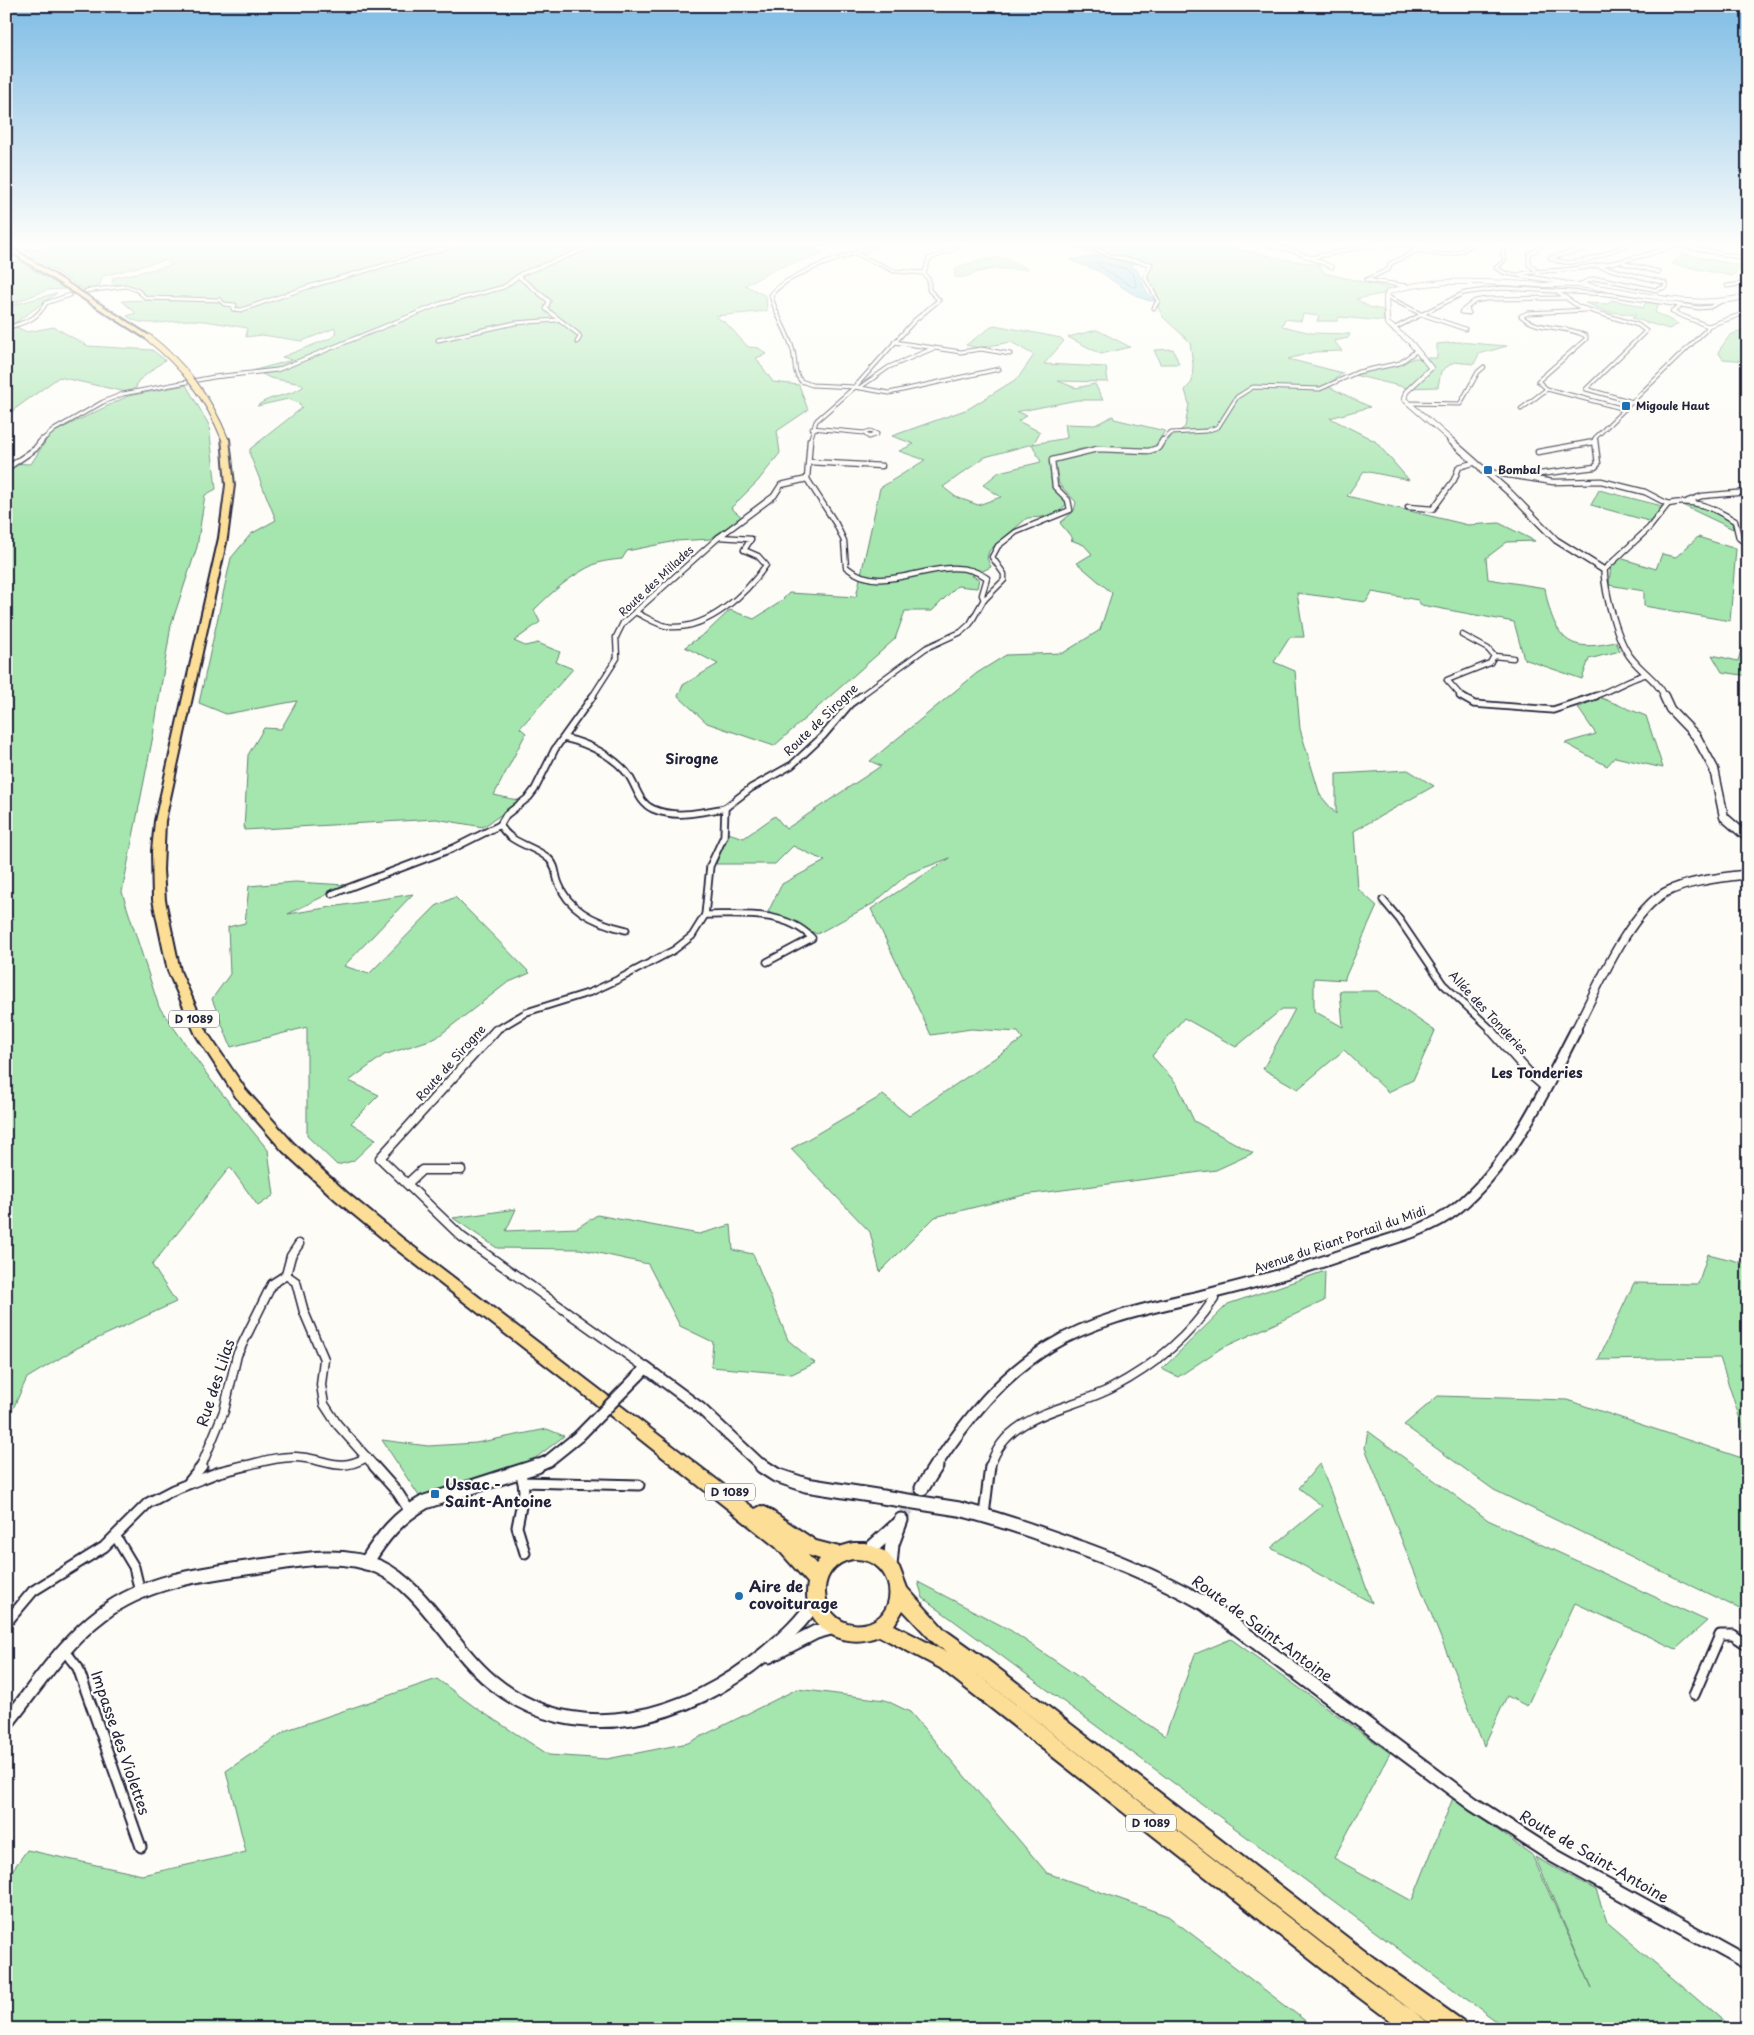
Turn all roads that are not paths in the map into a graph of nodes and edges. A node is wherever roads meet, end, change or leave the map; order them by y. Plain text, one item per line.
1 (150, 339) edge
2 (353, 339) edge
3 (443, 339) edge
4 (579, 339) edge
5 (787, 339) edge
6 (897, 339) edge
7 (1406, 339) edge
8 (1586, 339) edge
9 (1640, 339) edge
10 (1695, 339) edge
11 (438, 340) dead end
12 (577, 342) dead end
13 (894, 342) junction
14 (935, 348) junction
15 (1416, 351) junction
16 (1010, 354) dead end
17 (1484, 367) dead end
18 (999, 369) dead end
19 (857, 387) junction
20 (1547, 389) junction
21 (1632, 402) junction
22 (1408, 403) junction
23 (1522, 409) dead end
24 (1625, 409) junction
25 (812, 428) junction
26 (864, 433) dead end
27 (1594, 442) junction
28 (1538, 452) dead end
29 (809, 462) junction
30 (1473, 463) junction
31 (882, 466) dead end
32 (6, 469) edge
33 (1482, 471) junction
34 (1538, 475) junction
35 (1524, 476) junction
36 (808, 479) junction
37 (1546, 481) junction
38 (1748, 492) edge
39 (1687, 501) junction
40 (1668, 504) junction
41 (1408, 507) dead end
42 (719, 537) junction
43 (1748, 545) edge
44 (1604, 570) junction
45 (984, 600) junction
46 (635, 612) junction
47 (1462, 635) dead end
48 (1494, 656) junction
49 (1513, 658) dead end
50 (1647, 674) junction
51 (564, 738) junction
52 (725, 808) junction
53 (500, 825) junction
54 (1748, 838) edge
55 (1748, 874) edge
56 (332, 894) dead end
57 (1383, 900) dead end
58 (704, 915) junction
59 (626, 930) dead end
60 (767, 962) dead end
61 (1546, 1088) junction
62 (460, 1170) dead end
63 (407, 1184) junction
64 (299, 1244) dead end
65 (286, 1275) junction
66 (1212, 1293) junction
67 (642, 1372) junction
68 (627, 1418) junction
69 (367, 1457) junction
70 (522, 1477) junction
71 (188, 1483) junction
72 (639, 1485) dead end
73 (922, 1488) tunnel mouth
74 (410, 1510) junction
75 (984, 1515) junction
76 (116, 1537) junction
77 (867, 1552) junction
78 (525, 1553) dead end
79 (839, 1555) junction
80 (366, 1563) junction
81 (890, 1566) junction
82 (817, 1580) junction
83 (140, 1592) junction
84 (899, 1593) junction
85 (816, 1600) junction
86 (6, 1623) edge
87 (834, 1626) junction
88 (878, 1628) junction
89 (1748, 1645) edge
90 (64, 1654) junction
91 (760, 1661) junction
92 (1694, 1695) dead end
93 (6, 1724) edge
94 (141, 1847) dead end
95 (1748, 1963) edge
96 (1419, 2029) edge
97 (1455, 2029) edge

1 - 68 highway, D 1089, bridge
2 - 32 street
3 - 11 street
4 - 12 street
5 - 19 street
6 - 13 street
7 - 15 street
8 - 20 street
9 - 21 street
10 - 21 street
13 - 14 street
13 - 19 street
14 - 16 street
14 - 19 street
15 - 22 street
15 - 45 street, Route de Sirogne
17 - 22 street
18 - 19 street
19 - 25 street
20 - 23 street
20 - 24 street
21 - 24 street
22 - 30 street
24 - 27 street
25 - 26 street
25 - 29 street
27 - 28 street
27 - 34 street
29 - 31 street
29 - 36 street
30 - 33 street
30 - 41 street
33 - 35 street
33 - 44 street
34 - 35 street
34 - 37 street
35 - 37 street
36 - 42 street, Route des Millades
36 - 45 street
37 - 40 street
38 - 39 street
39 - 40 street
39 - 43 street
40 - 44 street
42 - 46 street, Route des Millades
42 - 46 street
44 - 50 street
45 - 52 street, Route de Sirogne
46 - 51 street, Route des Millades
47 - 48 street
48 - 49 street
48 - 50 street
50 - 54 street
51 - 52 street
51 - 53 street, Route des Millades
52 - 58 street, Route de Sirogne
53 - 56 street
53 - 59 street
55 - 61 street, Avenue du Riant Portail du Midi
57 - 61 street, Allée des Tonderies
58 - 60 street
58 - 63 street, Route de Sirogne
61 - 66 street, Avenue du Riant Portail du Midi
62 - 63 street
63 - 67 street
64 - 65 street
65 - 69 street
65 - 71 street, Rue des Lilas
66 - 73 street, Avenue du Riant Portail du Midi
66 - 75 street
67 - 70 street, bridge
67 - 75 street, Route de Saint-Antoine
68 - 79 highway, D 1089
68 - 82 highway, D 1089
69 - 71 street
69 - 74 street
70 - 72 street
70 - 74 street
70 - 78 street
71 - 76 street
74 - 80 street
75 - 95 street, Route de Saint-Antoine
76 - 83 street
76 - 86 street
77 - 79 highway, D 1089
77 - 81 highway
77 - 81 street
79 - 82 highway
80 - 83 street
80 - 91 street
81 - 84 highway, D 1089
82 - 85 highway
83 - 90 street
84 - 88 highway
84 - 97 highway, D 1089
85 - 87 highway
85 - 91 street
87 - 88 highway
87 - 91 street
88 - 96 highway, D 1089
89 - 92 street
90 - 93 street
90 - 94 street, Impasse des Violettes

